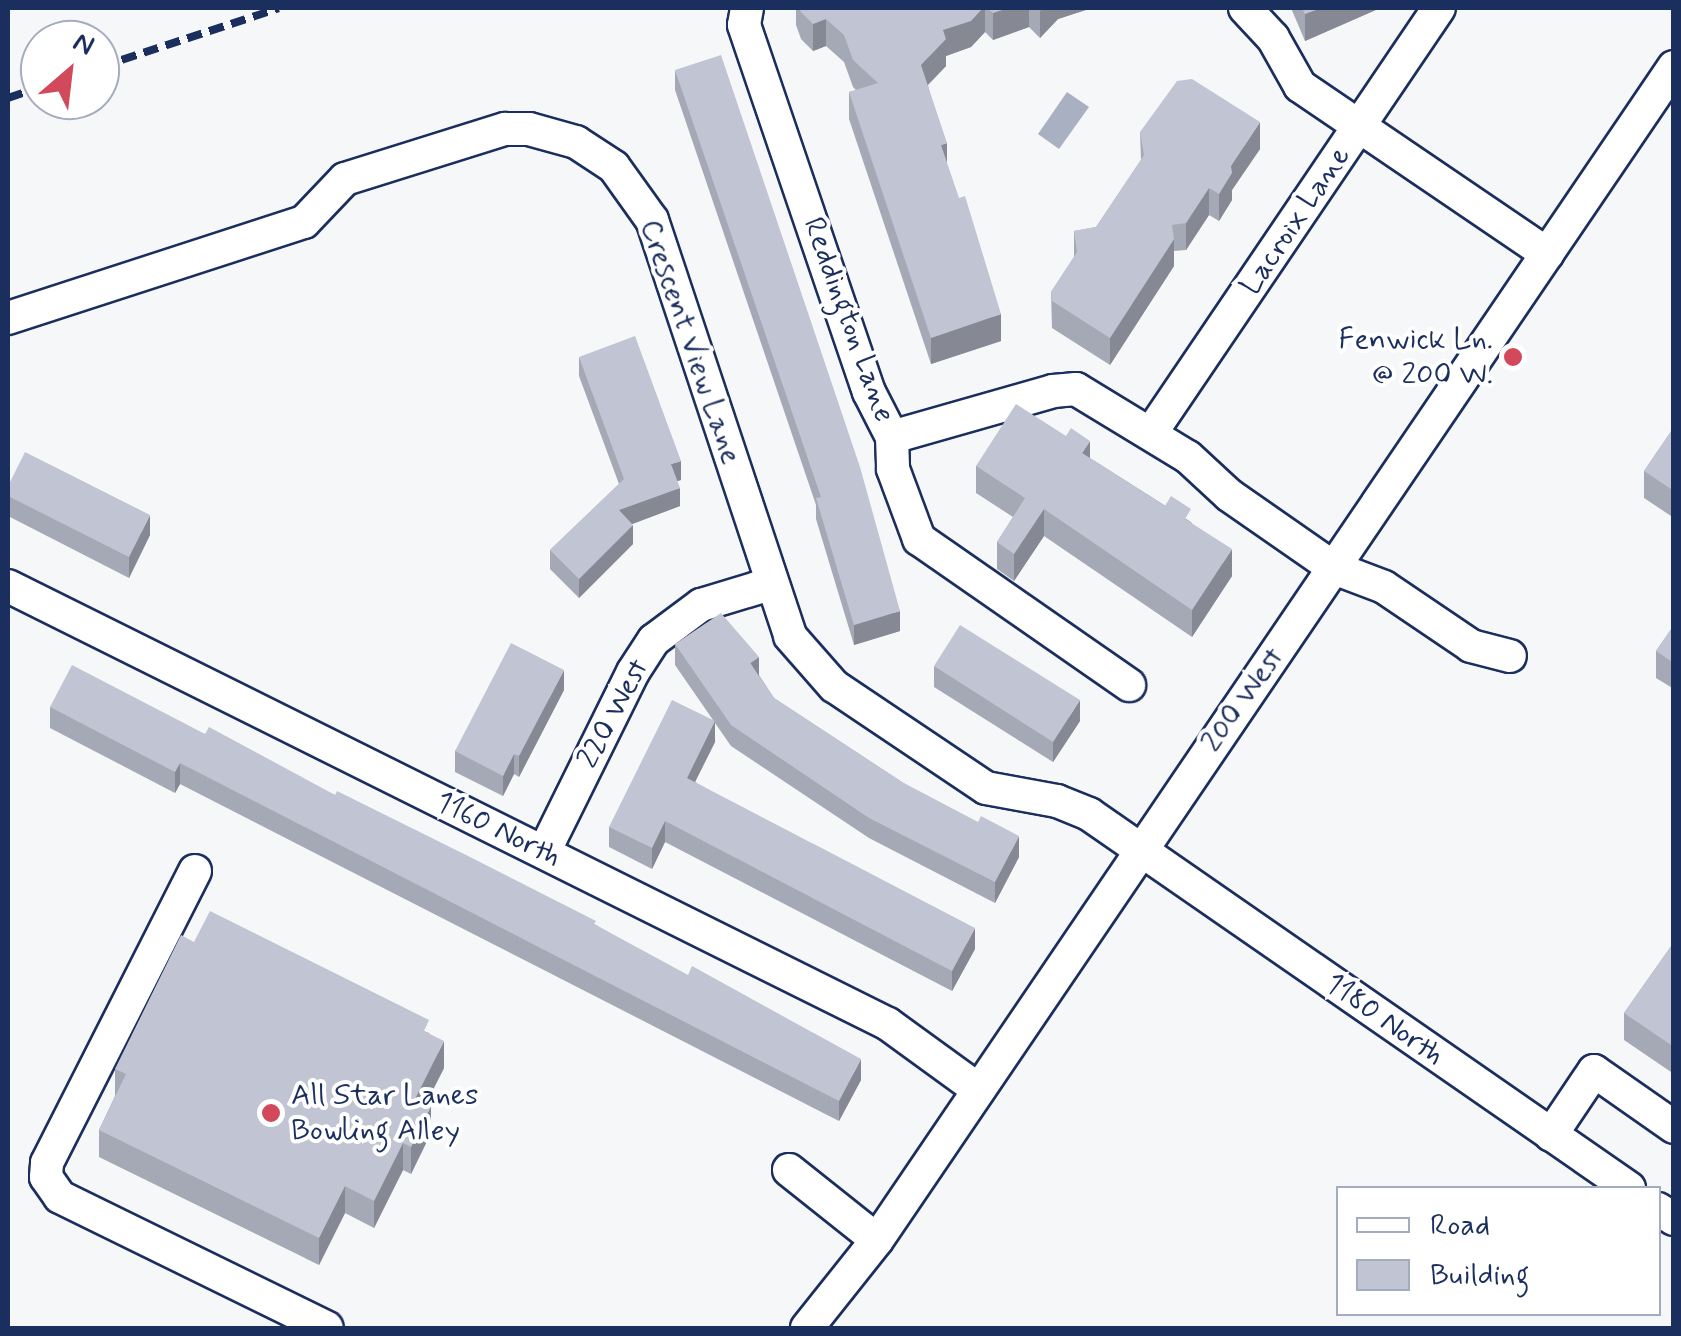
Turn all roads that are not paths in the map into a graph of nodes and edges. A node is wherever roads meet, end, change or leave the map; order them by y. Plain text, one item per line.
1 (747, 8) edge
2 (1245, 8) edge
3 (1440, 8) edge
4 (1674, 67) edge
5 (1360, 128) junction
6 (1547, 254) junction
7 (8, 318) edge
8 (1151, 432) junction
9 (892, 436) junction
10 (1334, 568) junction
11 (770, 584) junction
12 (8, 586) edge
13 (1510, 656) dead end
14 (1129, 685) dead end
15 (1140, 851) junction
16 (544, 852) junction
17 (195, 871) dead end
18 (979, 1090) junction
19 (1674, 1128) edge
20 (1551, 1135) junction
21 (789, 1170) dead end
22 (1626, 1186) edge
23 (877, 1240) junction
24 (328, 1328) edge
25 (808, 1328) edge

1 - 9 street, Reddington Lane
2 - 5 street
3 - 5 street, Lacroix Lane
4 - 6 street, 200 West
5 - 6 street
5 - 8 street, Lacroix Lane
6 - 10 street, 200 West
7 - 11 street, Crescent View Lane
8 - 9 street, Reddington Lane
8 - 10 street, Reddington Lane
9 - 14 street
10 - 13 street, Reddington Lane
10 - 15 street, 200 West
11 - 15 street, Crescent View Lane
11 - 16 street, 220 West
12 - 16 street, 1160 North
15 - 18 street, 200 West
15 - 20 street, 1180 North
16 - 18 street, 1160 North
17 - 24 street
18 - 23 street, 200 West
19 - 20 street
20 - 22 street, 1180 North
21 - 23 street
23 - 25 street, 200 West

